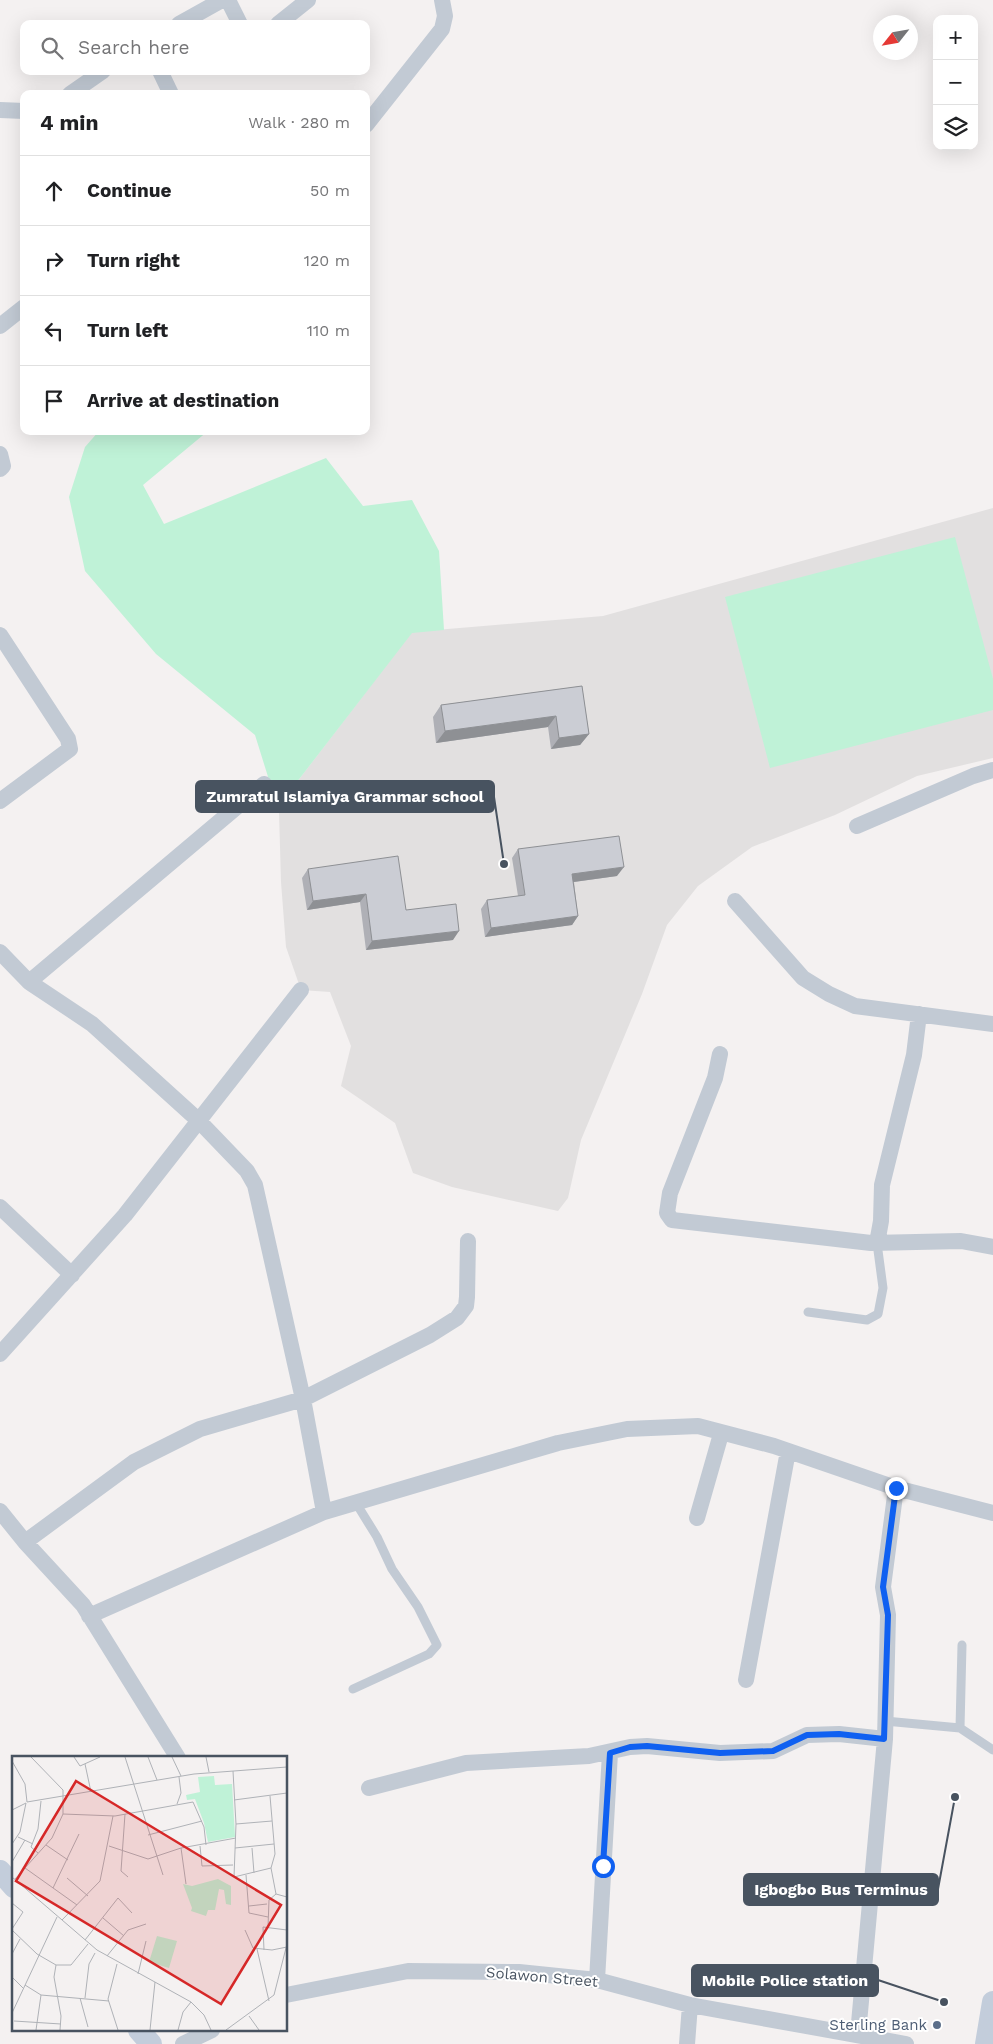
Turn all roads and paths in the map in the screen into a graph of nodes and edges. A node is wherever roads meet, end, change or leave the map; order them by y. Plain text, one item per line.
1 (222, 0) edge
2 (228, 0) edge
3 (308, 0) edge
4 (442, 0) edge
5 (186, 20) edge
6 (238, 20) edge
7 (283, 20) edge
8 (97, 75) edge
9 (162, 75) edge
10 (76, 90) edge
11 (169, 90) edge
12 (0, 110) edge
13 (20, 111) edge
14 (370, 119) edge
15 (20, 310) edge
16 (0, 326) edge
17 (0, 454) edge
18 (0, 469) edge
19 (0, 635) edge
20 (993, 770) edge
21 (264, 784) dead end
22 (0, 801) edge
23 (858, 826) dead end
24 (735, 901) dead end
25 (0, 952) edge
26 (29, 982) junction
27 (301, 990) dead end
28 (919, 1014) junction
29 (993, 1024) edge
30 (720, 1054) dead end
31 (198, 1120) junction
32 (0, 1207) edge
33 (468, 1241) dead end
34 (877, 1243) junction
35 (993, 1248) edge
36 (72, 1275) junction
37 (808, 1312) dead end
38 (0, 1354) edge
39 (303, 1399) junction
40 (721, 1434) junction
41 (788, 1451) junction
42 (896, 1488) junction
43 (356, 1503) junction
44 (0, 1511) edge
45 (324, 1512) junction
46 (993, 1513) edge
47 (697, 1518) dead end
48 (24, 1542) junction
49 (89, 1616) junction
50 (962, 1645) dead end
51 (746, 1680) dead end
52 (353, 1689) dead end
53 (885, 1721) junction
54 (960, 1728) junction
55 (884, 1739) junction
56 (993, 1750) edge
57 (610, 1753) junction
58 (177, 1756) edge
59 (369, 1788) dead end
60 (597, 1980) junction
61 (288, 1989) edge
62 (993, 2002) edge
63 (690, 2004) junction
64 (141, 2032) edge
65 (208, 2032) edge
66 (858, 2034) junction
67 (151, 2044) edge
68 (183, 2044) edge
69 (687, 2044) edge
70 (906, 2044) edge
71 (986, 2044) edge

1 - 5 street
2 - 6 street
3 - 7 street
4 - 14 street
8 - 10 street
9 - 11 street
12 - 13 street
15 - 16 street
17 - 18 street
19 - 22 street
20 - 23 street
21 - 26 street
24 - 28 street
25 - 26 street
26 - 31 street
27 - 31 street
28 - 29 street
28 - 34 street
30 - 34 street
31 - 36 street
31 - 39 street
32 - 36 street
33 - 39 street
34 - 35 street
34 - 37 lane
36 - 38 street
39 - 45 street
39 - 48 street
40 - 41 street
40 - 43 street
40 - 47 street
41 - 42 street
41 - 51 street
42 - 46 street
42 - 53 street
43 - 45 street
43 - 52 lane
44 - 48 street
45 - 49 street
48 - 49 street
49 - 58 street
50 - 54 lane
53 - 54 lane
53 - 55 street
54 - 56 lane
55 - 57 street
55 - 66 street
57 - 59 street
57 - 60 street
60 - 61 street, Solawon Street
60 - 63 street, Solawon Street
62 - 71 main road
63 - 66 street, Solawon Street
63 - 69 street
64 - 67 main road
65 - 68 street
66 - 70 street, Solawon Street

